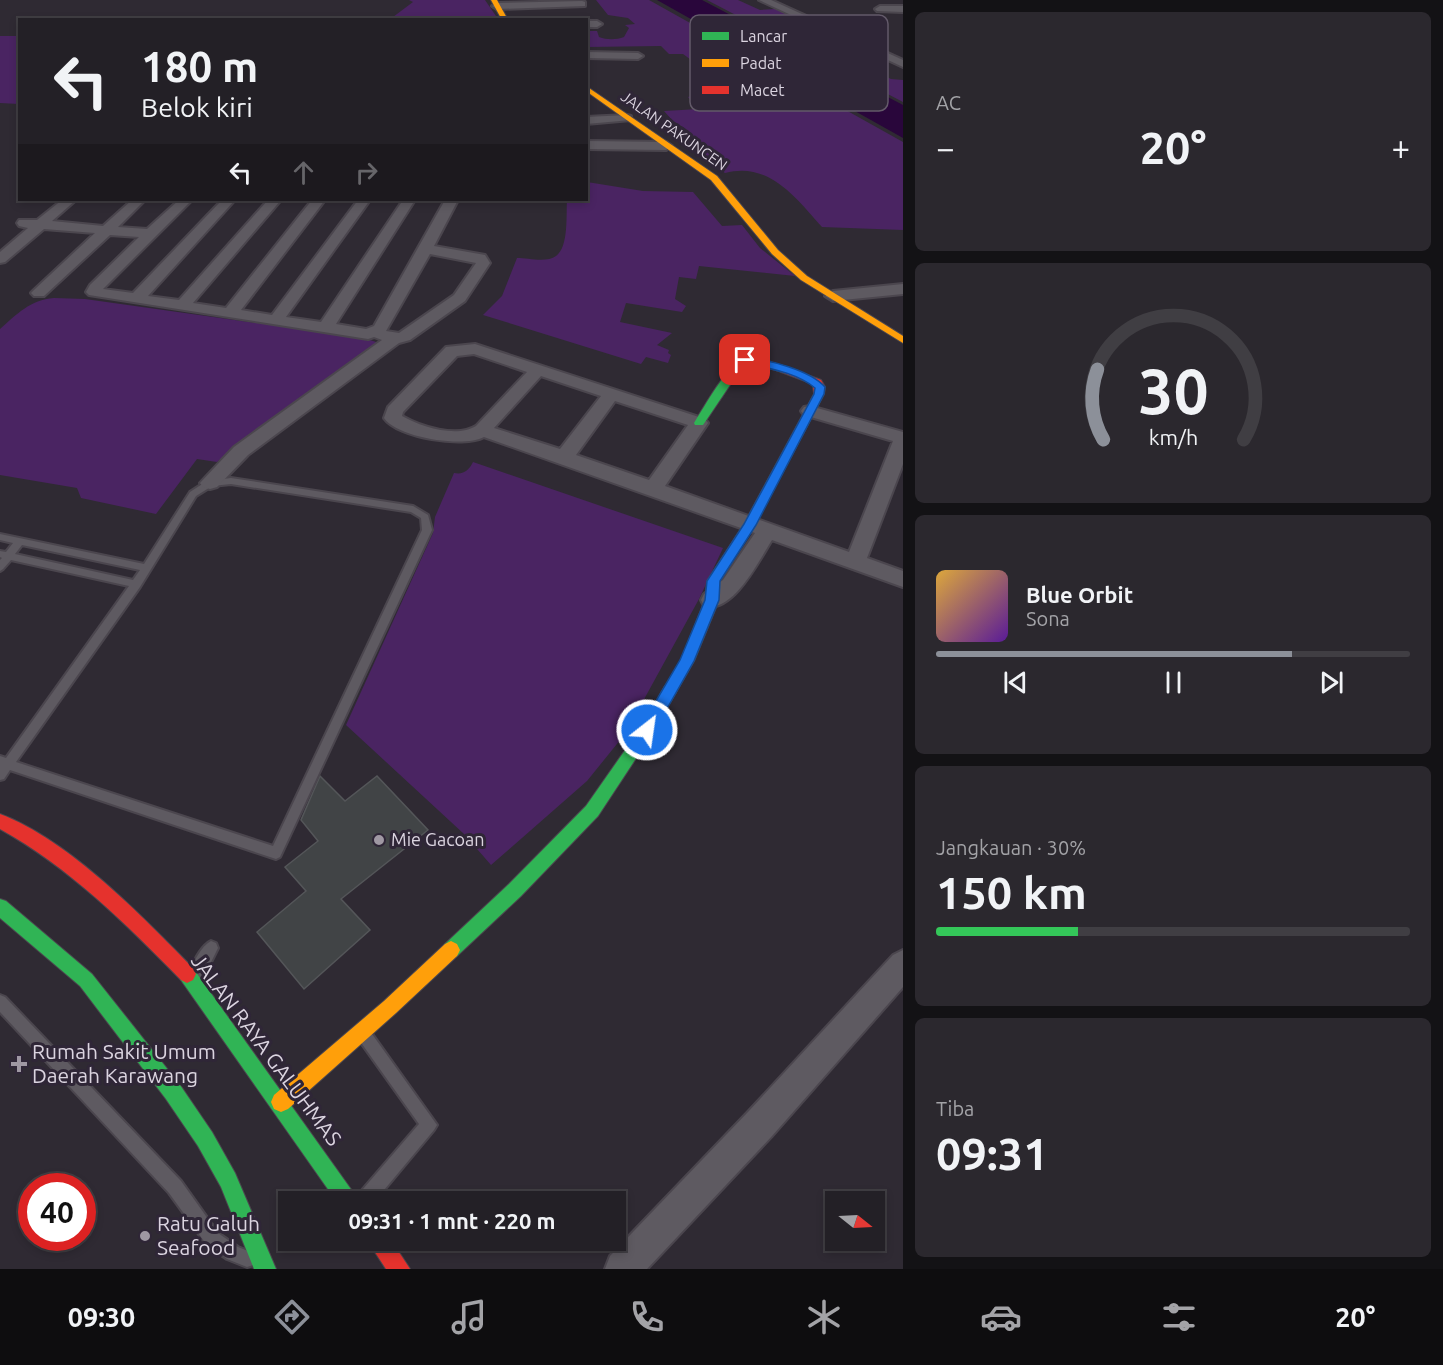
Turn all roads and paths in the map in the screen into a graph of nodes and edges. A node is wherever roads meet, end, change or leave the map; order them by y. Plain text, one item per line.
1 (764, 0) edge
2 (495, 3) edge
3 (582, 4) dead end
4 (880, 9) dead end
5 (903, 9) edge
6 (797, 15) edge
7 (504, 18) edge
8 (588, 56) edge
9 (638, 56) dead end
10 (888, 57) edge
11 (903, 64) edge
12 (588, 89) edge
13 (627, 118) junction
14 (588, 121) edge
15 (588, 146) edge
16 (666, 146) junction
17 (50, 201) edge
18 (68, 201) edge
19 (138, 201) edge
20 (185, 201) edge
21 (228, 201) edge
22 (274, 201) edge
23 (318, 201) edge
24 (363, 201) edge
25 (408, 201) edge
26 (450, 201) edge
27 (27, 228) junction
28 (106, 232) junction
29 (151, 234) junction
30 (0, 243) edge
31 (93, 245) junction
32 (424, 249) junction
33 (130, 254) junction
34 (0, 259) edge
35 (903, 289) edge
36 (39, 293) dead end
37 (833, 297) junction
38 (136, 299) junction
39 (183, 305) junction
40 (230, 313) junction
41 (276, 320) junction
42 (326, 327) junction
43 (375, 332) junction
44 (394, 339) junction
45 (903, 340) edge
46 (537, 371) junction
47 (610, 395) junction
48 (810, 411) junction
49 (699, 423) junction
50 (482, 430) junction
51 (903, 439) edge
52 (564, 458) junction
53 (210, 483) junction
54 (652, 490) junction
55 (758, 529) junction
56 (0, 537) edge
57 (19, 542) junction
58 (5, 555) edge
59 (855, 562) junction
60 (0, 567) edge
61 (145, 568) junction
62 (903, 579) edge
63 (136, 584) junction
64 (712, 600) joint
65 (4, 762) edge
66 (0, 775) edge
67 (0, 821) edge
68 (0, 908) edge
69 (211, 948) dead end
70 (903, 965) edge
71 (192, 980) junction
72 (0, 1002) edge
73 (362, 1032) junction
74 (281, 1102) junction
75 (342, 1191) edge
76 (372, 1191) edge
77 (385, 1251) edge
78 (265, 1267) edge
79 (399, 1269) edge
80 (623, 1269) edge

1 - 6 street
2 - 3 street
2 - 7 street
4 - 5 street
8 - 9 street
10 - 11 street
12 - 13 street, JALAN PAKUNCEN
13 - 14 street
13 - 16 street, JALAN PAKUNCEN
15 - 16 street
16 - 37 street, JALAN PAKUNCEN
17 - 27 street
18 - 27 street
19 - 28 street
20 - 29 street
21 - 38 street
22 - 39 street
23 - 40 street
24 - 41 street
25 - 42 street
26 - 32 street
27 - 28 street
27 - 30 street
27 - 31 street
27 - 34 street
28 - 29 street
28 - 31 street
29 - 33 street
31 - 33 street
31 - 36 street
32 - 43 street
32 - 44 street
33 - 38 street
35 - 37 street
37 - 45 street, JALAN PAKUNCEN
38 - 39 street
39 - 40 street
40 - 41 street
41 - 42 street
42 - 43 street
43 - 44 street
44 - 53 street
46 - 47 street
46 - 50 street
46 - 50 street
47 - 49 street
47 - 52 street
48 - 49 street
48 - 51 street
48 - 55 street
49 - 54 street
50 - 52 street
51 - 59 street
52 - 54 street
53 - 61 lane
53 - 65 lane
54 - 55 street
55 - 59 street
55 - 64 street
56 - 57 lane
57 - 58 lane
57 - 61 lane
58 - 60 lane
58 - 63 lane
59 - 62 street
61 - 63 lane
63 - 65 lane
64 - 73 street
65 - 66 lane
67 - 71 street, JALAN RAYA GALUHMAS
68 - 78 street
69 - 71 lane
70 - 80 street
71 - 74 street, JALAN RAYA GALUHMAS
72 - 78 lane
73 - 74 street
73 - 76 lane
74 - 75 street, JALAN RAYA GALUHMAS
77 - 79 street

